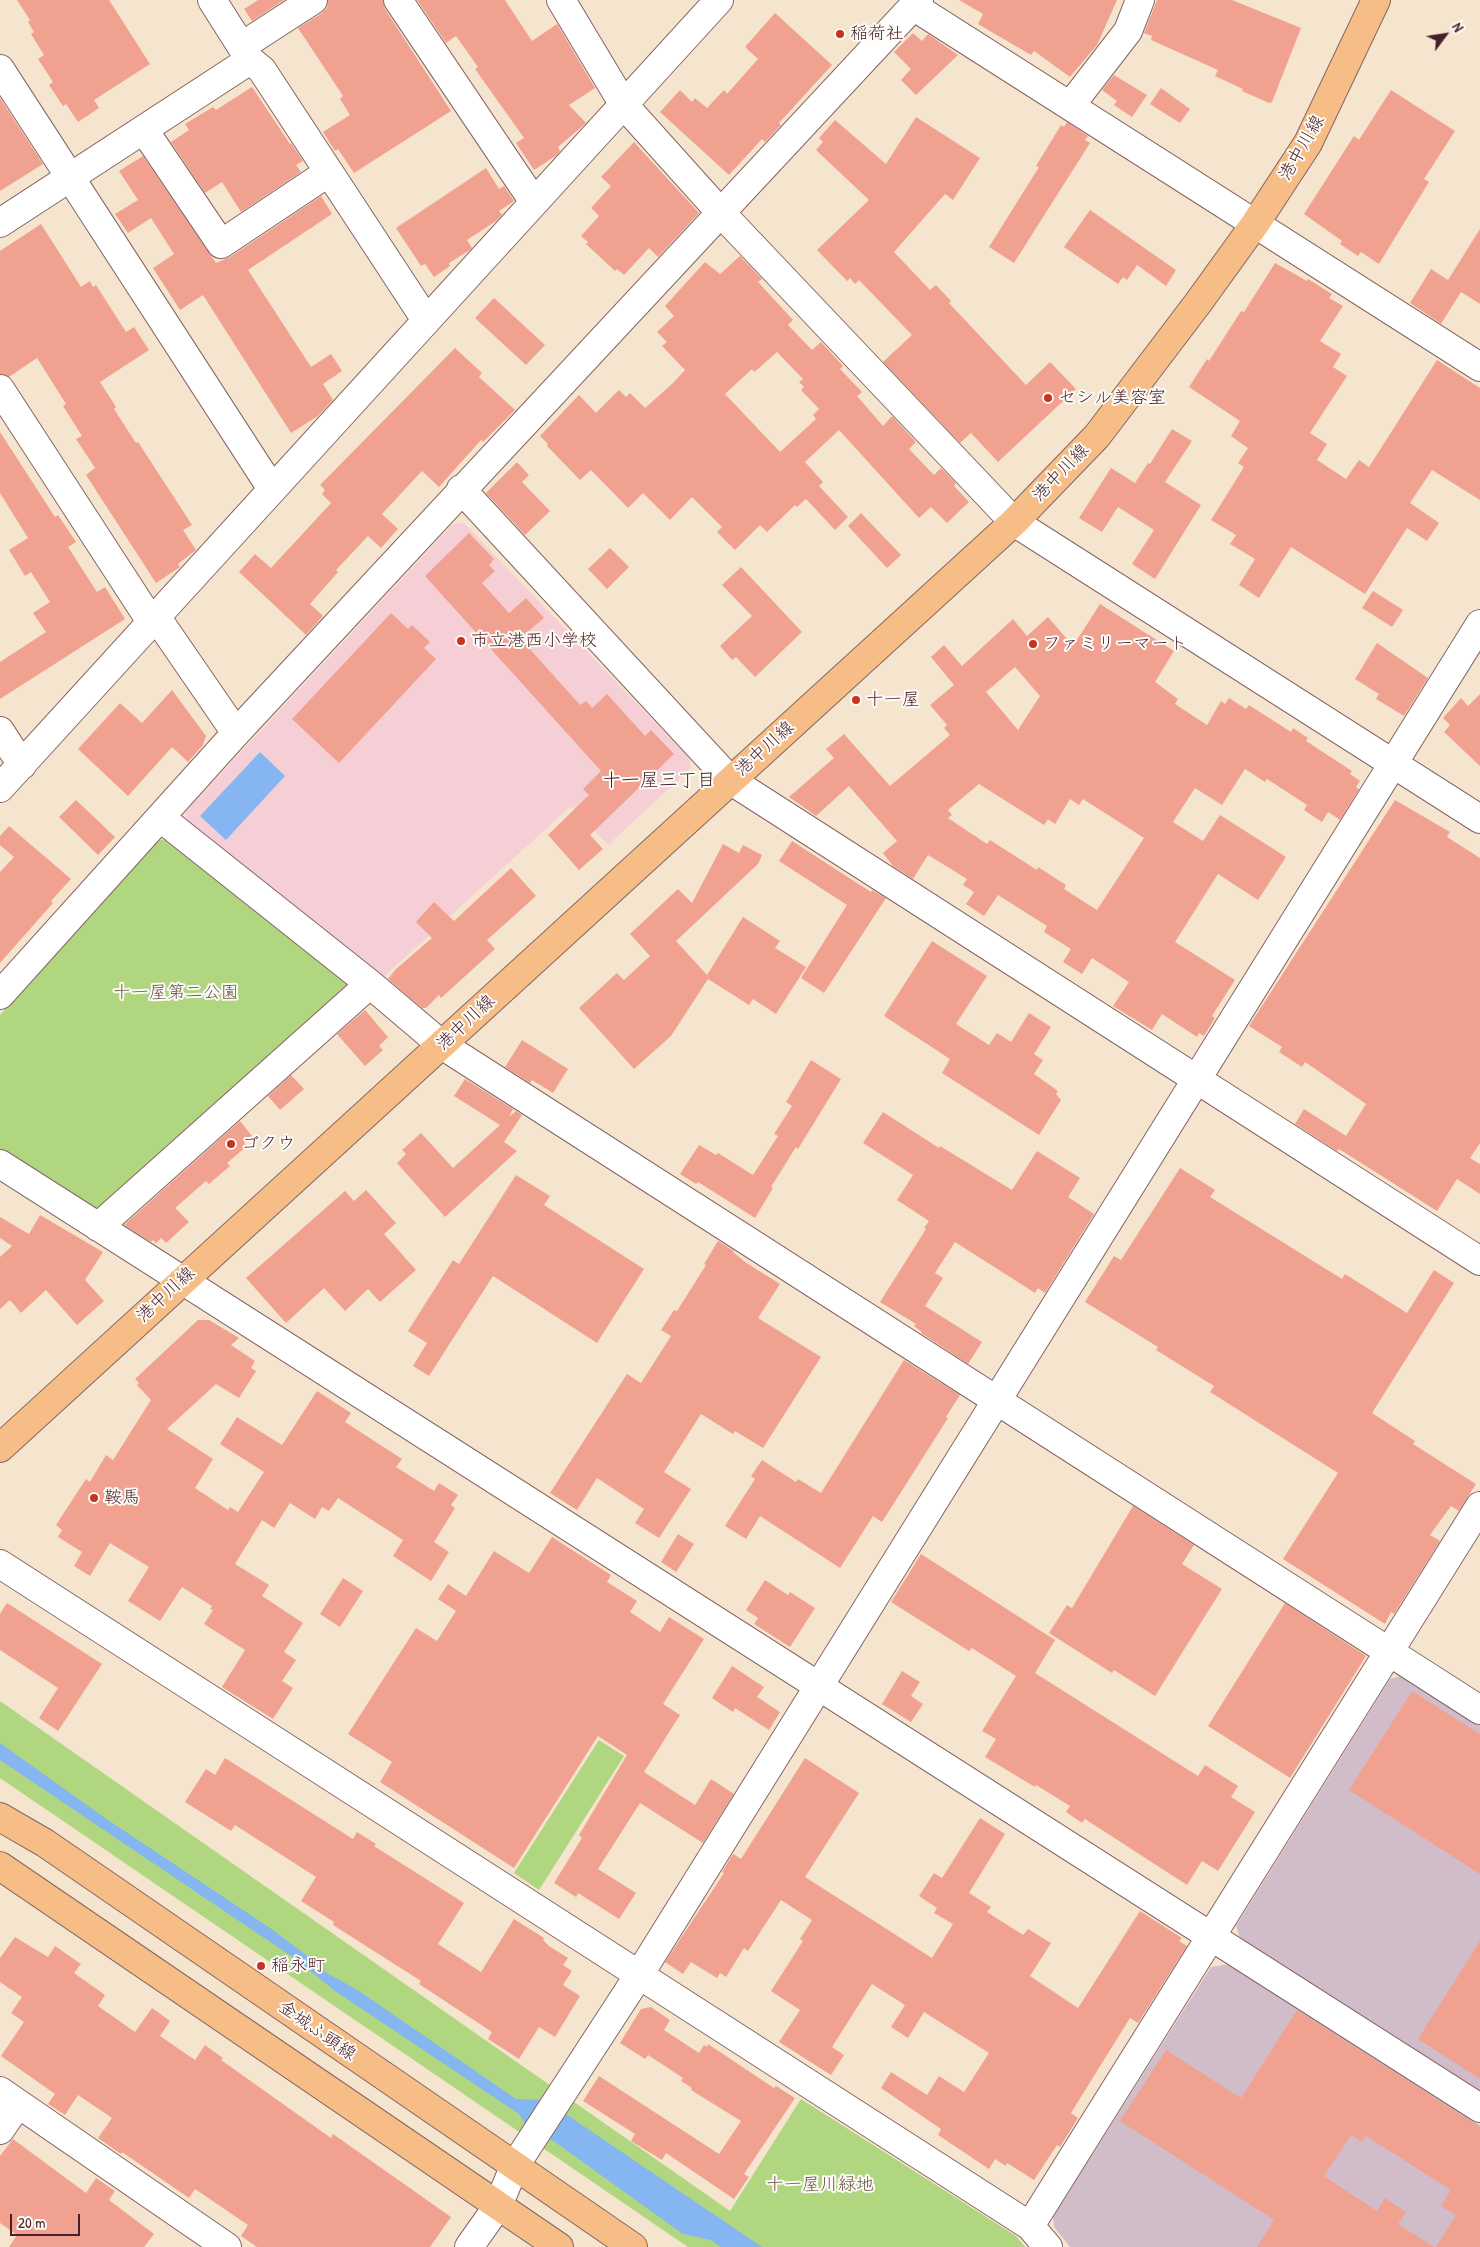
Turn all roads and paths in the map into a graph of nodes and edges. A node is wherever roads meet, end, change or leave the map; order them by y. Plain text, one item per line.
1 (212, 0) edge
2 (313, 0) edge
3 (398, 0) edge
4 (561, 0) edge
5 (719, 0) edge
6 (1140, 0) edge
7 (1376, 0) edge
8 (916, 3) edge
9 (246, 53) junction
10 (0, 69) edge
11 (624, 105) junction
12 (1070, 106) junction
13 (144, 130) junction
14 (329, 172) junction
15 (70, 177) junction
16 (534, 202) junction
17 (721, 213) junction
18 (0, 224) edge
19 (1255, 224) junction
20 (426, 320) junction
21 (1480, 366) edge
22 (0, 389) edge
23 (272, 489) junction
24 (462, 489) junction
25 (1014, 522) junction
26 (155, 620) junction
27 (1480, 624) edge
28 (0, 731) edge
29 (236, 733) junction
30 (1393, 764) junction
31 (22, 765) junction
32 (730, 780) junction
33 (0, 788) edge
34 (160, 818) junction
35 (1480, 819) edge
36 (370, 984) junction
37 (0, 995) edge
38 (442, 1045) junction
39 (1197, 1079) junction
40 (0, 1164) edge
41 (98, 1227) junction
42 (1480, 1261) edge
43 (182, 1280) junction
44 (997, 1400) junction
45 (0, 1448) edge
46 (1480, 1506) edge
47 (0, 1564) edge
48 (1390, 1652) junction
49 (819, 1686) junction
50 (1480, 1710) edge
51 (0, 1816) edge
52 (0, 1866) edge
53 (1211, 1936) junction
54 (639, 1975) junction
55 (9, 2098) edge
56 (1480, 2108) edge
57 (0, 2130) edge
58 (514, 2167) junction
59 (498, 2206) junction
60 (1030, 2226) junction
61 (227, 2247) edge
62 (469, 2247) edge
63 (559, 2247) edge
64 (633, 2247) edge
65 (1048, 2247) edge

1 - 9 street
2 - 9 street
3 - 16 street
4 - 11 street
5 - 11 street
6 - 12 street
7 - 19 main road, 港中川線
8 - 12 street
8 - 17 street
9 - 13 street
9 - 14 street
10 - 15 street
11 - 16 street
11 - 17 street
12 - 19 street
13 - 14 street
13 - 15 street
14 - 20 street
15 - 18 street
15 - 23 street
16 - 20 street
17 - 24 street
17 - 25 street
19 - 21 street
19 - 25 main road, 港中川線
20 - 23 street
22 - 26 street
23 - 26 street
24 - 29 street
24 - 32 street
25 - 30 street
25 - 32 main road, 港中川線
26 - 29 street
26 - 31 street
27 - 30 street
28 - 31 street
29 - 34 street
30 - 35 street
30 - 39 street
31 - 33 street
32 - 38 main road, 港中川線
32 - 39 street
34 - 36 street
34 - 37 street
36 - 38 street
36 - 41 street
38 - 43 main road, 港中川線
38 - 44 street
39 - 42 street
39 - 44 street
40 - 41 street
41 - 43 street
43 - 45 main road, 港中川線
43 - 49 street
44 - 48 street
44 - 49 street
46 - 48 street
47 - 54 street
48 - 50 street
48 - 53 street
49 - 53 street
49 - 54 street
51 - 58 main road, 金城ふ頭線
52 - 59 main road
53 - 56 street
53 - 60 street
54 - 58 street
54 - 60 street
55 - 57 street
55 - 61 street
58 - 59 street
58 - 64 main road, 金城ふ頭線
59 - 62 street
59 - 63 main road
60 - 65 street

